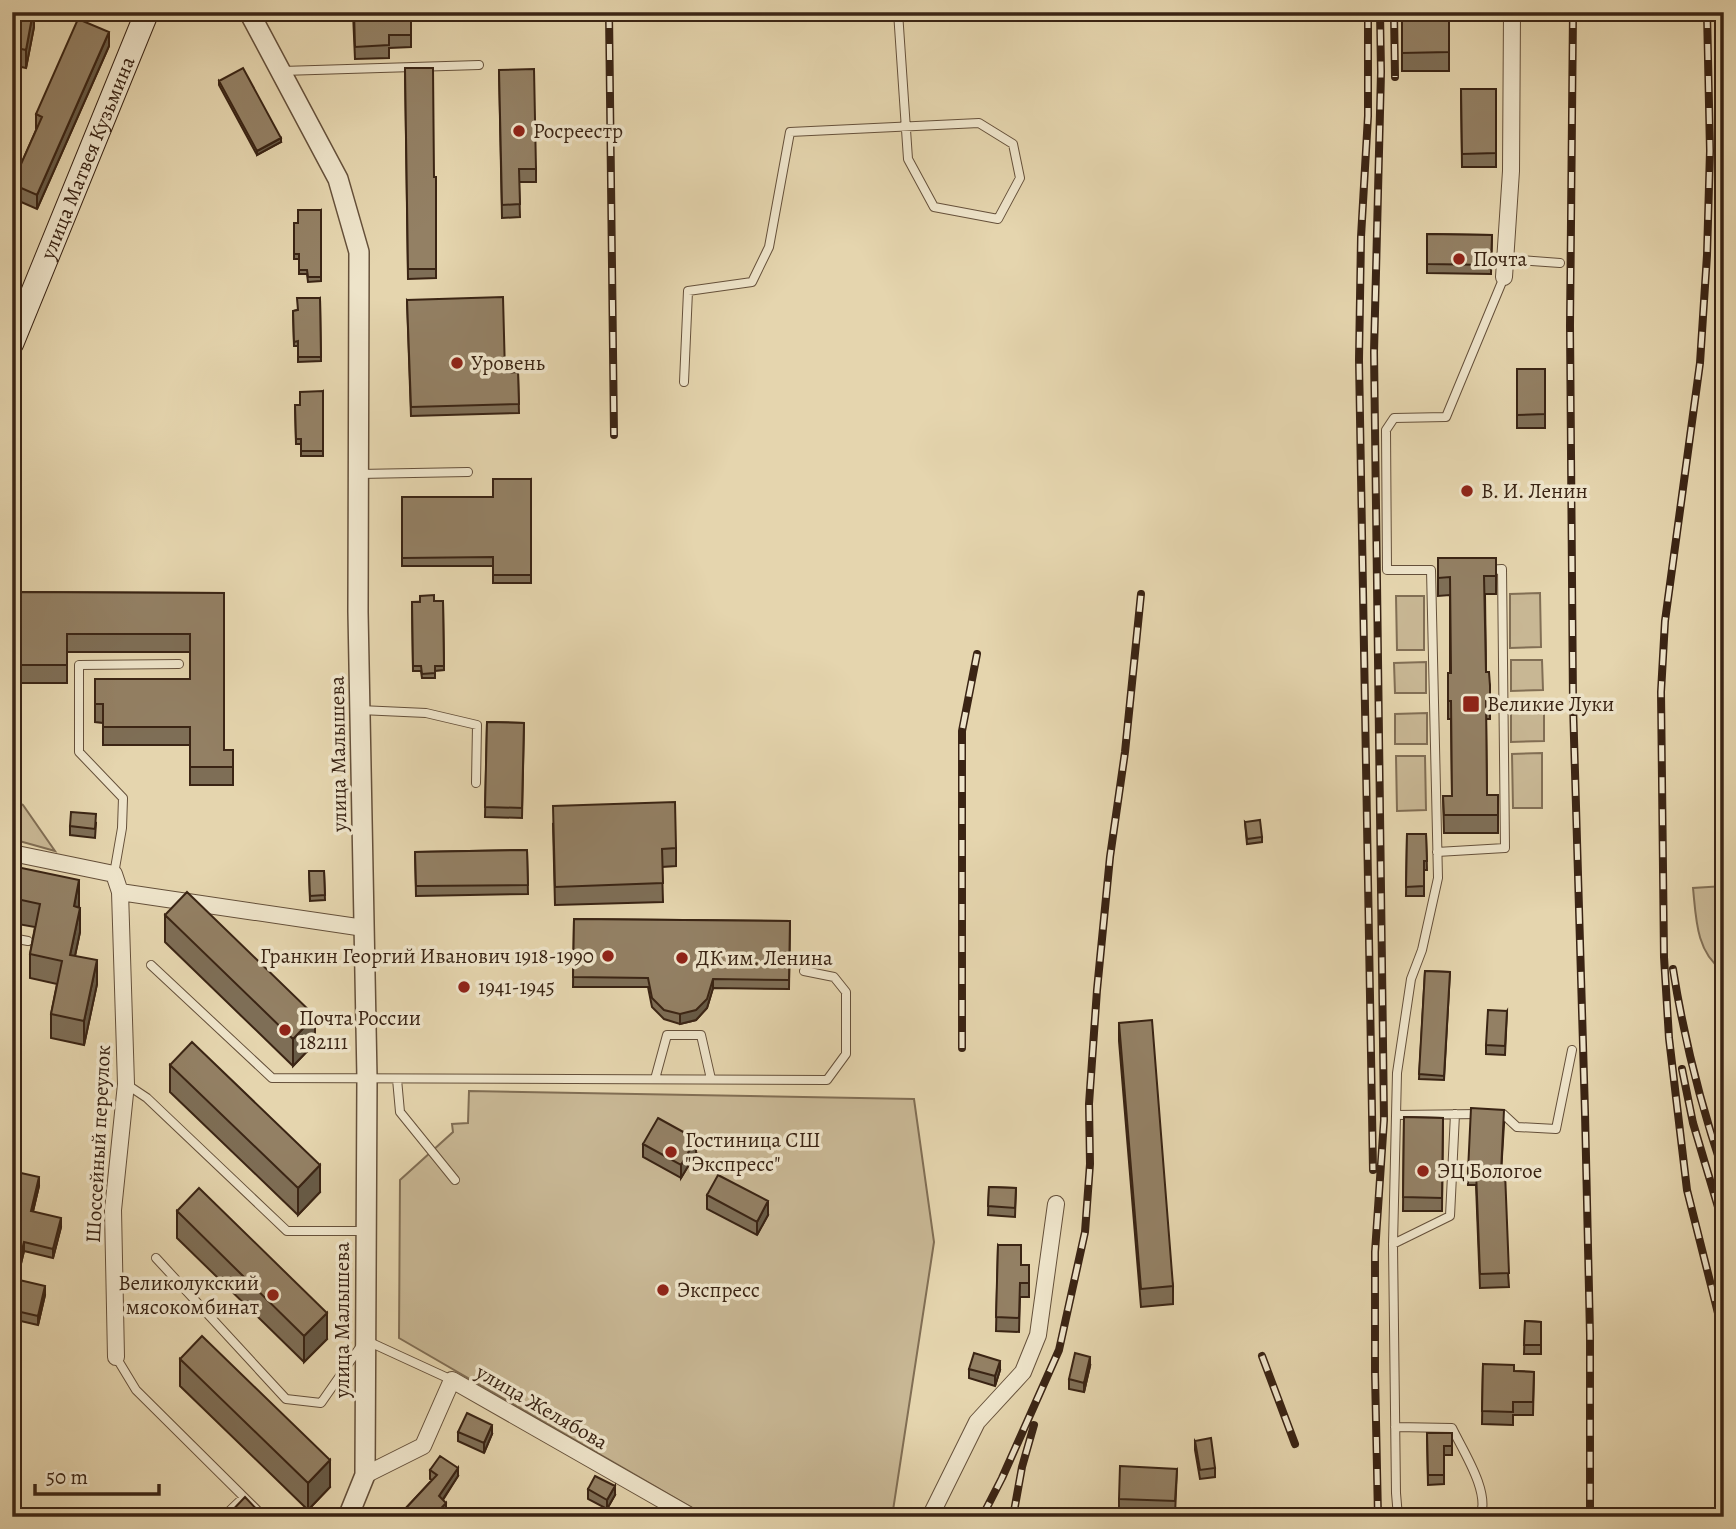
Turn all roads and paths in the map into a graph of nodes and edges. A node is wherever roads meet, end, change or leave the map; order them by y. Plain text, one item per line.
1 (148, 12) edge
2 (249, 12) edge
3 (898, 12) edge
4 (1512, 12) edge
5 (479, 65) dead end
6 (282, 71) junction
7 (906, 126) junction
8 (1505, 260) junction
9 (1560, 263) dead end
10 (1503, 276) joint
11 (12, 343) edge
12 (684, 382) dead end
13 (468, 472) dead end
14 (359, 474) junction
15 (1430, 570) junction
16 (1443, 570) edge
17 (1478, 570) edge
18 (179, 664) dead end
19 (360, 710) junction
20 (476, 783) dead end
21 (1437, 852) junction
22 (12, 853) edge
23 (114, 874) junction
24 (120, 892) junction
25 (364, 928) junction
26 (12, 938) edge
27 (28, 941) dead end
28 (151, 965) dead end
29 (804, 971) dead end
30 (1572, 1051) dead end
31 (367, 1078) junction
32 (397, 1079) junction
33 (655, 1079) junction
34 (711, 1079) junction
35 (126, 1084) junction
36 (1396, 1115) junction
37 (1455, 1115) junction
38 (455, 1180) dead end
39 (1056, 1204) dead end
40 (366, 1231) junction
41 (1393, 1244) junction
42 (156, 1258) dead end
43 (365, 1340) junction
44 (116, 1357) joint
45 (452, 1380) junction
46 (1395, 1427) junction
47 (365, 1475) junction
48 (243, 1498) junction
49 (223, 1517) edge
50 (264, 1517) edge
51 (348, 1517) edge
52 (692, 1517) edge
53 (930, 1517) edge
54 (1398, 1517) edge
55 (1480, 1517) edge

1 - 11 main road, улица Матвея Кузьмина
2 - 6 street, улица Малышева
3 - 7 lane
4 - 8 street
5 - 6 lane
6 - 14 street, улица Малышева
7 - 7 lane
7 - 12 lane
8 - 9 lane
8 - 10 street
10 - 15 lane
13 - 14 lane
14 - 19 street, улица Малышева
15 - 16 lane
15 - 21 lane
17 - 21 lane
18 - 23 lane
19 - 20 lane
19 - 25 street, улица Малышева
21 - 36 lane
22 - 23 street
23 - 24 street, Шоссейный переулок
24 - 25 street
24 - 35 street, Шоссейный переулок
25 - 31 street, улица Малышева
26 - 27 lane
28 - 31 lane
29 - 34 lane
30 - 37 lane
31 - 32 lane
31 - 40 street, улица Малышева
32 - 33 lane
32 - 38 lane
33 - 34 lane
33 - 34 lane
35 - 40 lane
35 - 44 street, Шоссейный переулок
36 - 37 lane
36 - 41 lane
37 - 41 lane
39 - 53 street
40 - 43 street, улица Малышева
41 - 46 lane
42 - 43 lane
43 - 45 lane
43 - 47 street, улица Малышева
44 - 48 lane
45 - 47 street, улица Желябова
45 - 52 street, улица Желябова
46 - 54 lane
46 - 55 lane
47 - 51 street, улица Малышева
48 - 49 lane
48 - 50 lane

